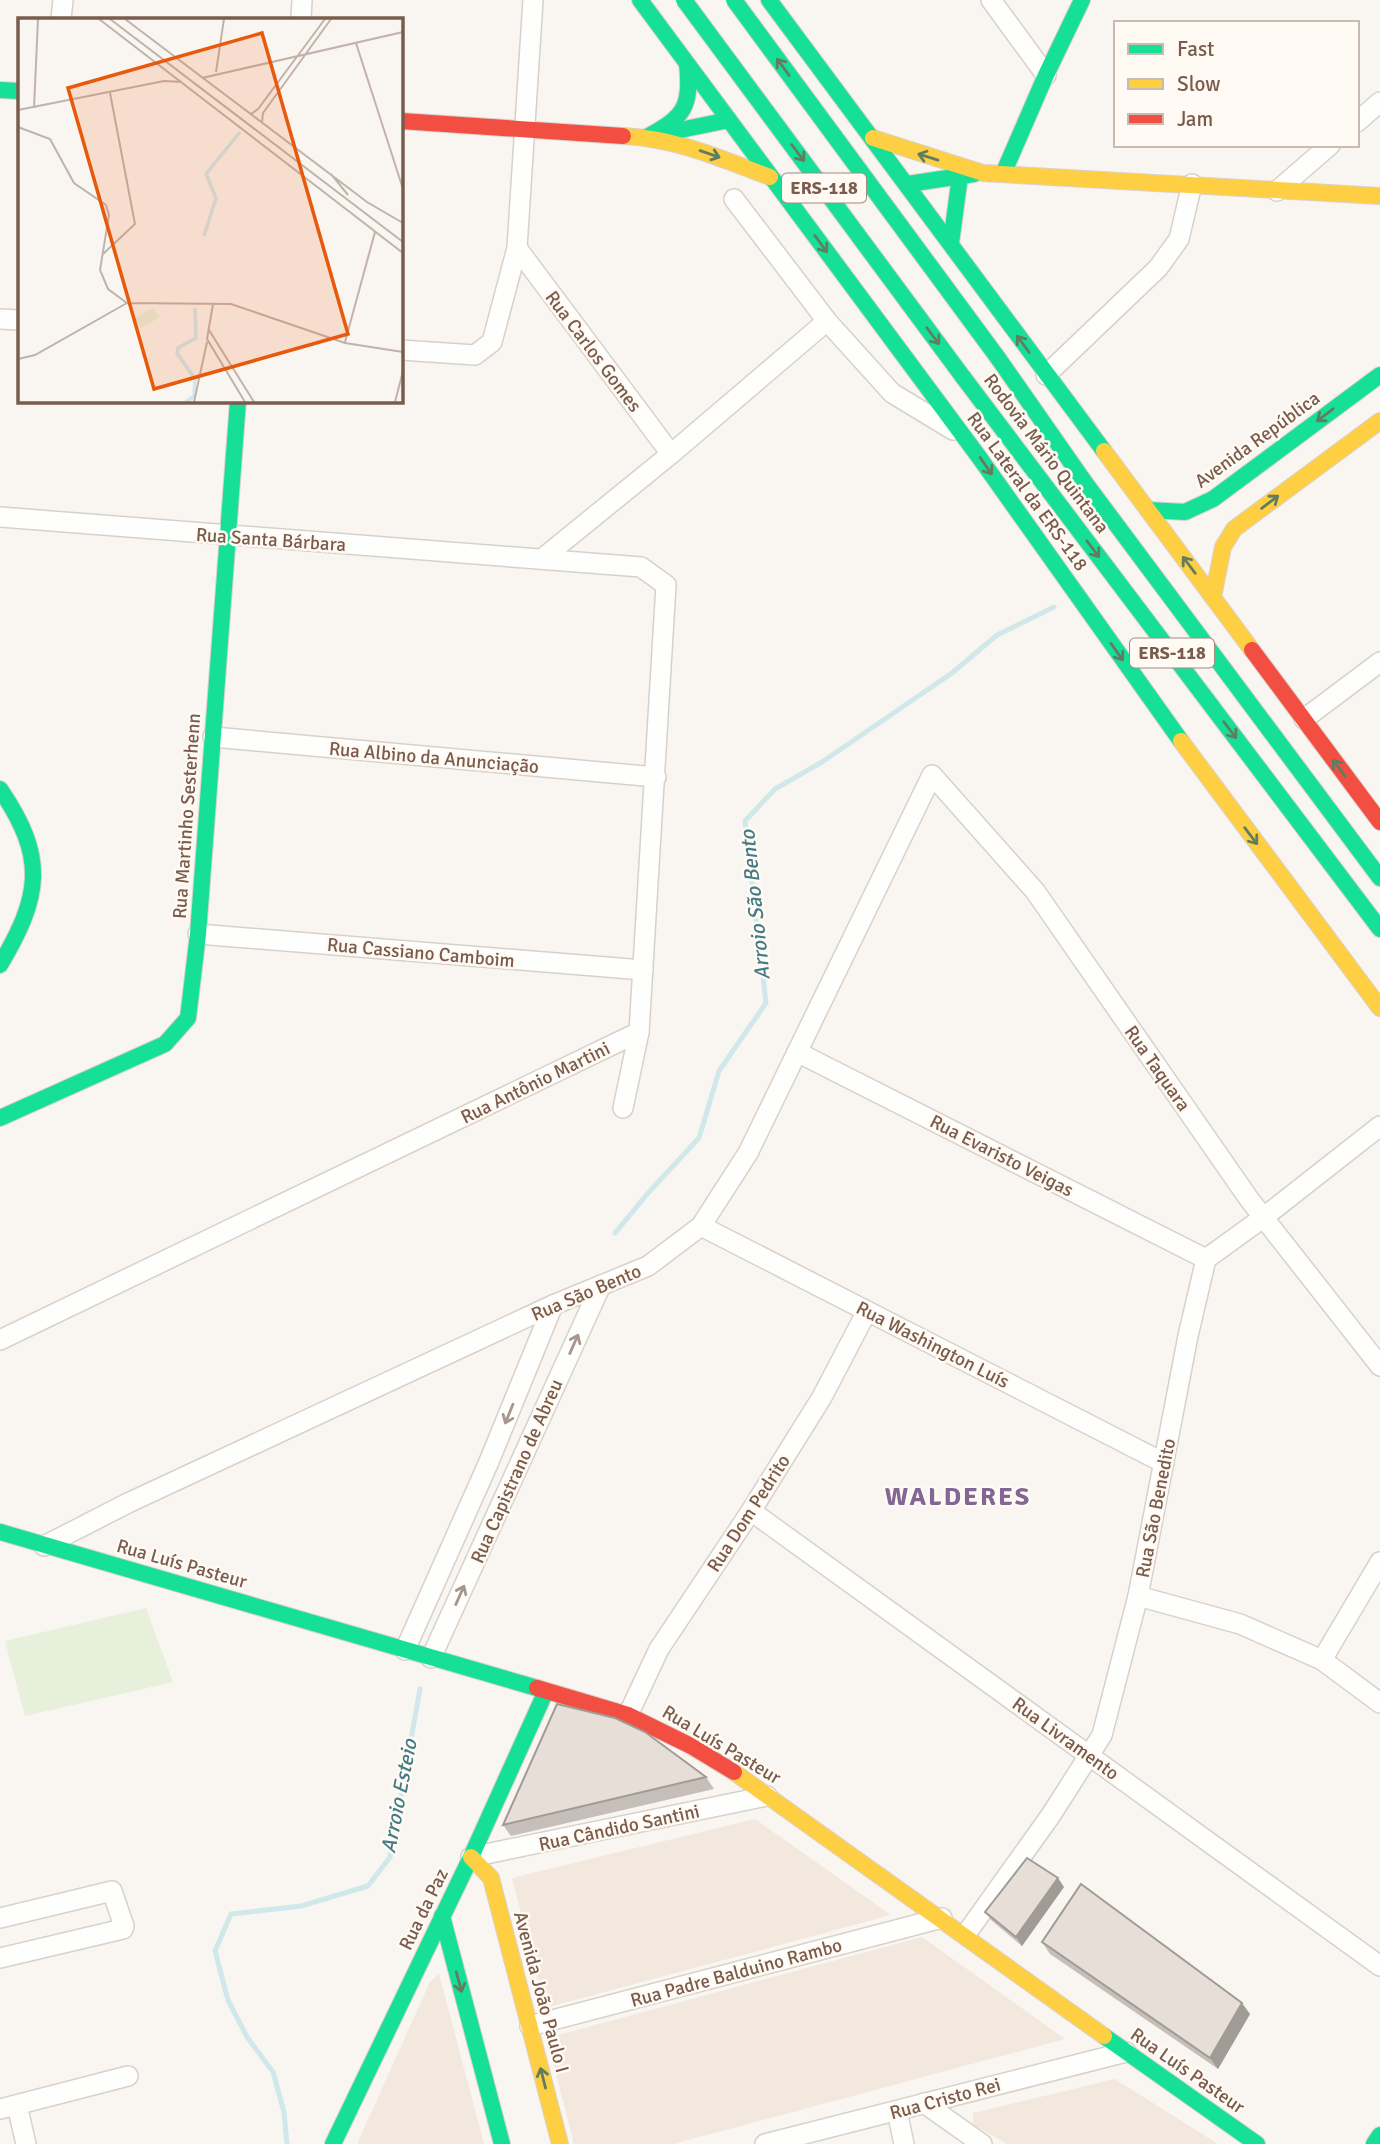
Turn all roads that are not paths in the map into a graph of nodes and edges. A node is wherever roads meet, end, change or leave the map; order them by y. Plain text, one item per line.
1 (63, 0) edge
2 (302, 0) edge
3 (533, 0) edge
4 (640, 0) edge
5 (684, 0) edge
6 (734, 0) edge
7 (756, 0) edge
8 (769, 0) edge
9 (991, 0) edge
10 (1082, 0) edge
11 (61, 18) edge
12 (301, 18) edge
13 (696, 57) junction
14 (1046, 75) junction
15 (0, 90) edge
16 (18, 91) edge
17 (1380, 102) edge
18 (846, 103) junction
19 (769, 113) junction
20 (729, 120) junction
21 (1359, 120) edge
22 (402, 121) edge
23 (861, 123) junction
24 (525, 131) junction
25 (647, 136) junction
26 (873, 138) junction
27 (1328, 147) edge
28 (761, 162) junction
29 (983, 173) junction
30 (1003, 174) junction
31 (960, 176) junction
32 (775, 183) junction
33 (908, 184) junction
34 (1192, 184) junction
35 (851, 186) junction
36 (1277, 191) junction
37 (1380, 196) edge
38 (734, 199) dead end
39 (951, 243) junction
40 (517, 248) junction
41 (975, 277) junction
42 (0, 319) edge
43 (18, 320) edge
44 (827, 321) junction
45 (887, 335) junction
46 (402, 349) edge
47 (1046, 375) junction
48 (1380, 375) edge
49 (237, 402) edge
50 (1380, 421) edge
51 (965, 438) junction
52 (671, 454) junction
53 (1291, 464) junction
54 (1148, 510) junction
55 (0, 517) edge
56 (227, 536) junction
57 (542, 558) junction
58 (1213, 597) junction
59 (1380, 662) edge
60 (1304, 719) junction
61 (213, 737) junction
62 (932, 775) joint
63 (656, 777) junction
64 (0, 789) edge
65 (1380, 822) edge
66 (1380, 878) edge
67 (1380, 929) edge
68 (198, 934) junction
69 (0, 965) edge
70 (643, 970) junction
71 (1380, 1008) edge
72 (639, 1031) junction
73 (797, 1052) junction
74 (623, 1108) dead end
75 (0, 1118) edge
76 (1380, 1125) edge
77 (1264, 1217) junction
78 (701, 1226) junction
79 (1206, 1259) junction
80 (601, 1285) junction
81 (553, 1305) junction
82 (867, 1311) junction
83 (0, 1340) edge
84 (1380, 1366) edge
85 (1164, 1463) junction
86 (488, 1464) junction
87 (514, 1475) junction
88 (751, 1511) junction
89 (0, 1532) edge
90 (44, 1546) junction
91 (1380, 1563) edge
92 (1138, 1596) junction
93 (405, 1650) junction
94 (432, 1657) junction
95 (1322, 1660) junction
96 (546, 1691) junction
97 (1380, 1703) edge
98 (628, 1715) junction
99 (1090, 1755) junction
100 (767, 1796) junction
101 (471, 1857) junction
102 (442, 1916) junction
103 (0, 1918) edge
104 (942, 1918) junction
105 (966, 1934) junction
106 (0, 1958) edge
107 (1380, 1966) edge
108 (530, 2026) junction
109 (1126, 2052) junction
110 (128, 2076) dead end
111 (924, 2103) junction
112 (9, 2107) edge
113 (897, 2111) junction
114 (1380, 2135) edge
115 (26, 2144) edge
116 (333, 2144) edge
117 (502, 2144) edge
118 (560, 2144) edge
119 (765, 2144) edge
120 (904, 2144) edge
121 (982, 2144) edge
122 (1257, 2144) edge
123 (1374, 2144) edge

1 - 11 street
2 - 12 street
3 - 24 street
4 - 13 main road, Rua Lateral da ERS-118
5 -> 67 main road, Rodovia Mário Quintana / ERS-118, bridge
66 -> 6 main road, Rodovia Mário Quintana / ERS-118, bridge
7 - 13 main road
8 - 18 main road
9 - 14 street
10 - 14 main road
13 - 20 main road, Rua Lateral da ERS-118
13 - 25 main road
14 - 30 main road
15 - 16 main road
17 - 21 street
18 - 19 main road
18 - 23 main road
19 - 20 main road
19 - 28 main road
20 - 25 main road
20 - 28 main road, Rua Lateral da ERS-118
22 - 24 main road
23 - 26 main road
23 - 35 main road
24 - 25 main road
24 - 40 street
25 -> 32 main road
29 -> 26 main road
26 - 33 main road
27 - 36 street
28 - 32 main road, Rua Lateral da ERS-118
29 - 30 main road
29 - 31 main road
30 - 34 main road
31 - 33 main road
31 - 39 main road
32 - 35 main road
32 -> 45 main road, Rua Lateral da ERS-118
33 - 35 main road
33 - 39 main road
34 - 36 main road
34 - 47 street
36 - 37 main road
38 - 44 street
39 - 41 main road
40 - 46 street
40 - 52 street, Rua Carlos Gomes
41 - 45 main road
47 -> 41 main road
42 - 43 street
44 - 51 street
44 - 52 street
45 - 51 main road, Rua Lateral da ERS-118
47 - 54 main road
48 -> 53 main road, Avenida República
49 - 56 main road, Rua Martinho Sesterhenn
50 - 53 main road, Avenida República
51 -> 71 main road, Rua Lateral da ERS-118
52 - 57 street
53 - 54 main road, Avenida República
58 -> 53 main road, Avenida República
58 -> 54 main road
55 - 56 street, Rua Santa Bárbara
56 - 57 street, Rua Santa Bárbara
56 - 61 main road, Rua Martinho Sesterhenn
57 - 63 street, Rua Santa Bárbara
58 - 60 main road
59 - 60 street
65 -> 60 main road
61 - 63 street, Rua Albino da Anunciação
61 - 68 main road, Rua Martinho Sesterhenn
62 - 73 street, Rua São Bento
62 - 77 street, Rua Taquara
63 - 70 street
64 - 69 main road
68 - 70 street, Rua Cassiano Camboim
68 - 75 main road, Rua Martinho Sesterhenn
70 - 72 street
72 - 74 street
72 - 83 street, Rua Antônio Martini
73 - 78 street, Rua São Bento
73 - 79 street, Rua Evaristo Veigas
76 - 77 street
77 - 79 street
77 - 84 street, Rua Taquara
78 - 80 street, Rua São Bento
78 - 82 street, Rua Washington Luís
79 - 85 street, Rua São Benedito
80 - 81 street, Rua São Bento
87 -> 80 street, Rua Capistrano de Abreu
81 -> 86 street, Rua Capistrano de Abreu
81 - 90 street, Rua São Bento
82 - 85 street, Rua Washington Luís
82 - 88 street, Rua Dom Pedrito
85 - 92 street, Rua São Benedito
86 - 87 street
86 - 93 street, Rua Capistrano de Abreu
94 -> 87 street, Rua Capistrano de Abreu
88 - 98 street, Rua Dom Pedrito
88 - 99 street, Rua Livramento
89 - 90 main road, Rua Luís Pasteur
90 - 93 main road, Rua Luís Pasteur
91 - 95 street
92 - 95 street
92 - 99 street, Rua São Benedito
93 - 94 main road, Rua Luís Pasteur
94 - 96 main road, Rua Luís Pasteur
95 - 97 street
96 - 98 main road, Rua Luís Pasteur
96 - 101 main road, Rua da Paz
98 - 100 main road, Rua Luís Pasteur
99 - 105 street, Rua São Benedito
99 - 107 street, Rua Livramento
100 - 101 street, Rua Cândido Santini
100 - 104 main road, Rua Luís Pasteur
101 - 102 main road, Rua da Paz
101 - 108 main road, Avenida João Paulo I
102 - 116 main road, Rua da Paz
102 -> 117 main road
103 - 106 street
104 - 105 main road, Rua Luís Pasteur
104 - 108 street, Rua Padre Balduino Rambo
105 - 109 main road, Rua Luís Pasteur
118 -> 108 main road, Avenida João Paulo I
109 - 111 street, Rua Cristo Rei
109 - 122 main road, Rua Luís Pasteur
110 - 112 street
111 - 113 street, Rua Cristo Rei
111 - 121 street
112 - 115 street
113 - 119 street, Rua Cristo Rei
113 - 120 street
114 - 123 main road

